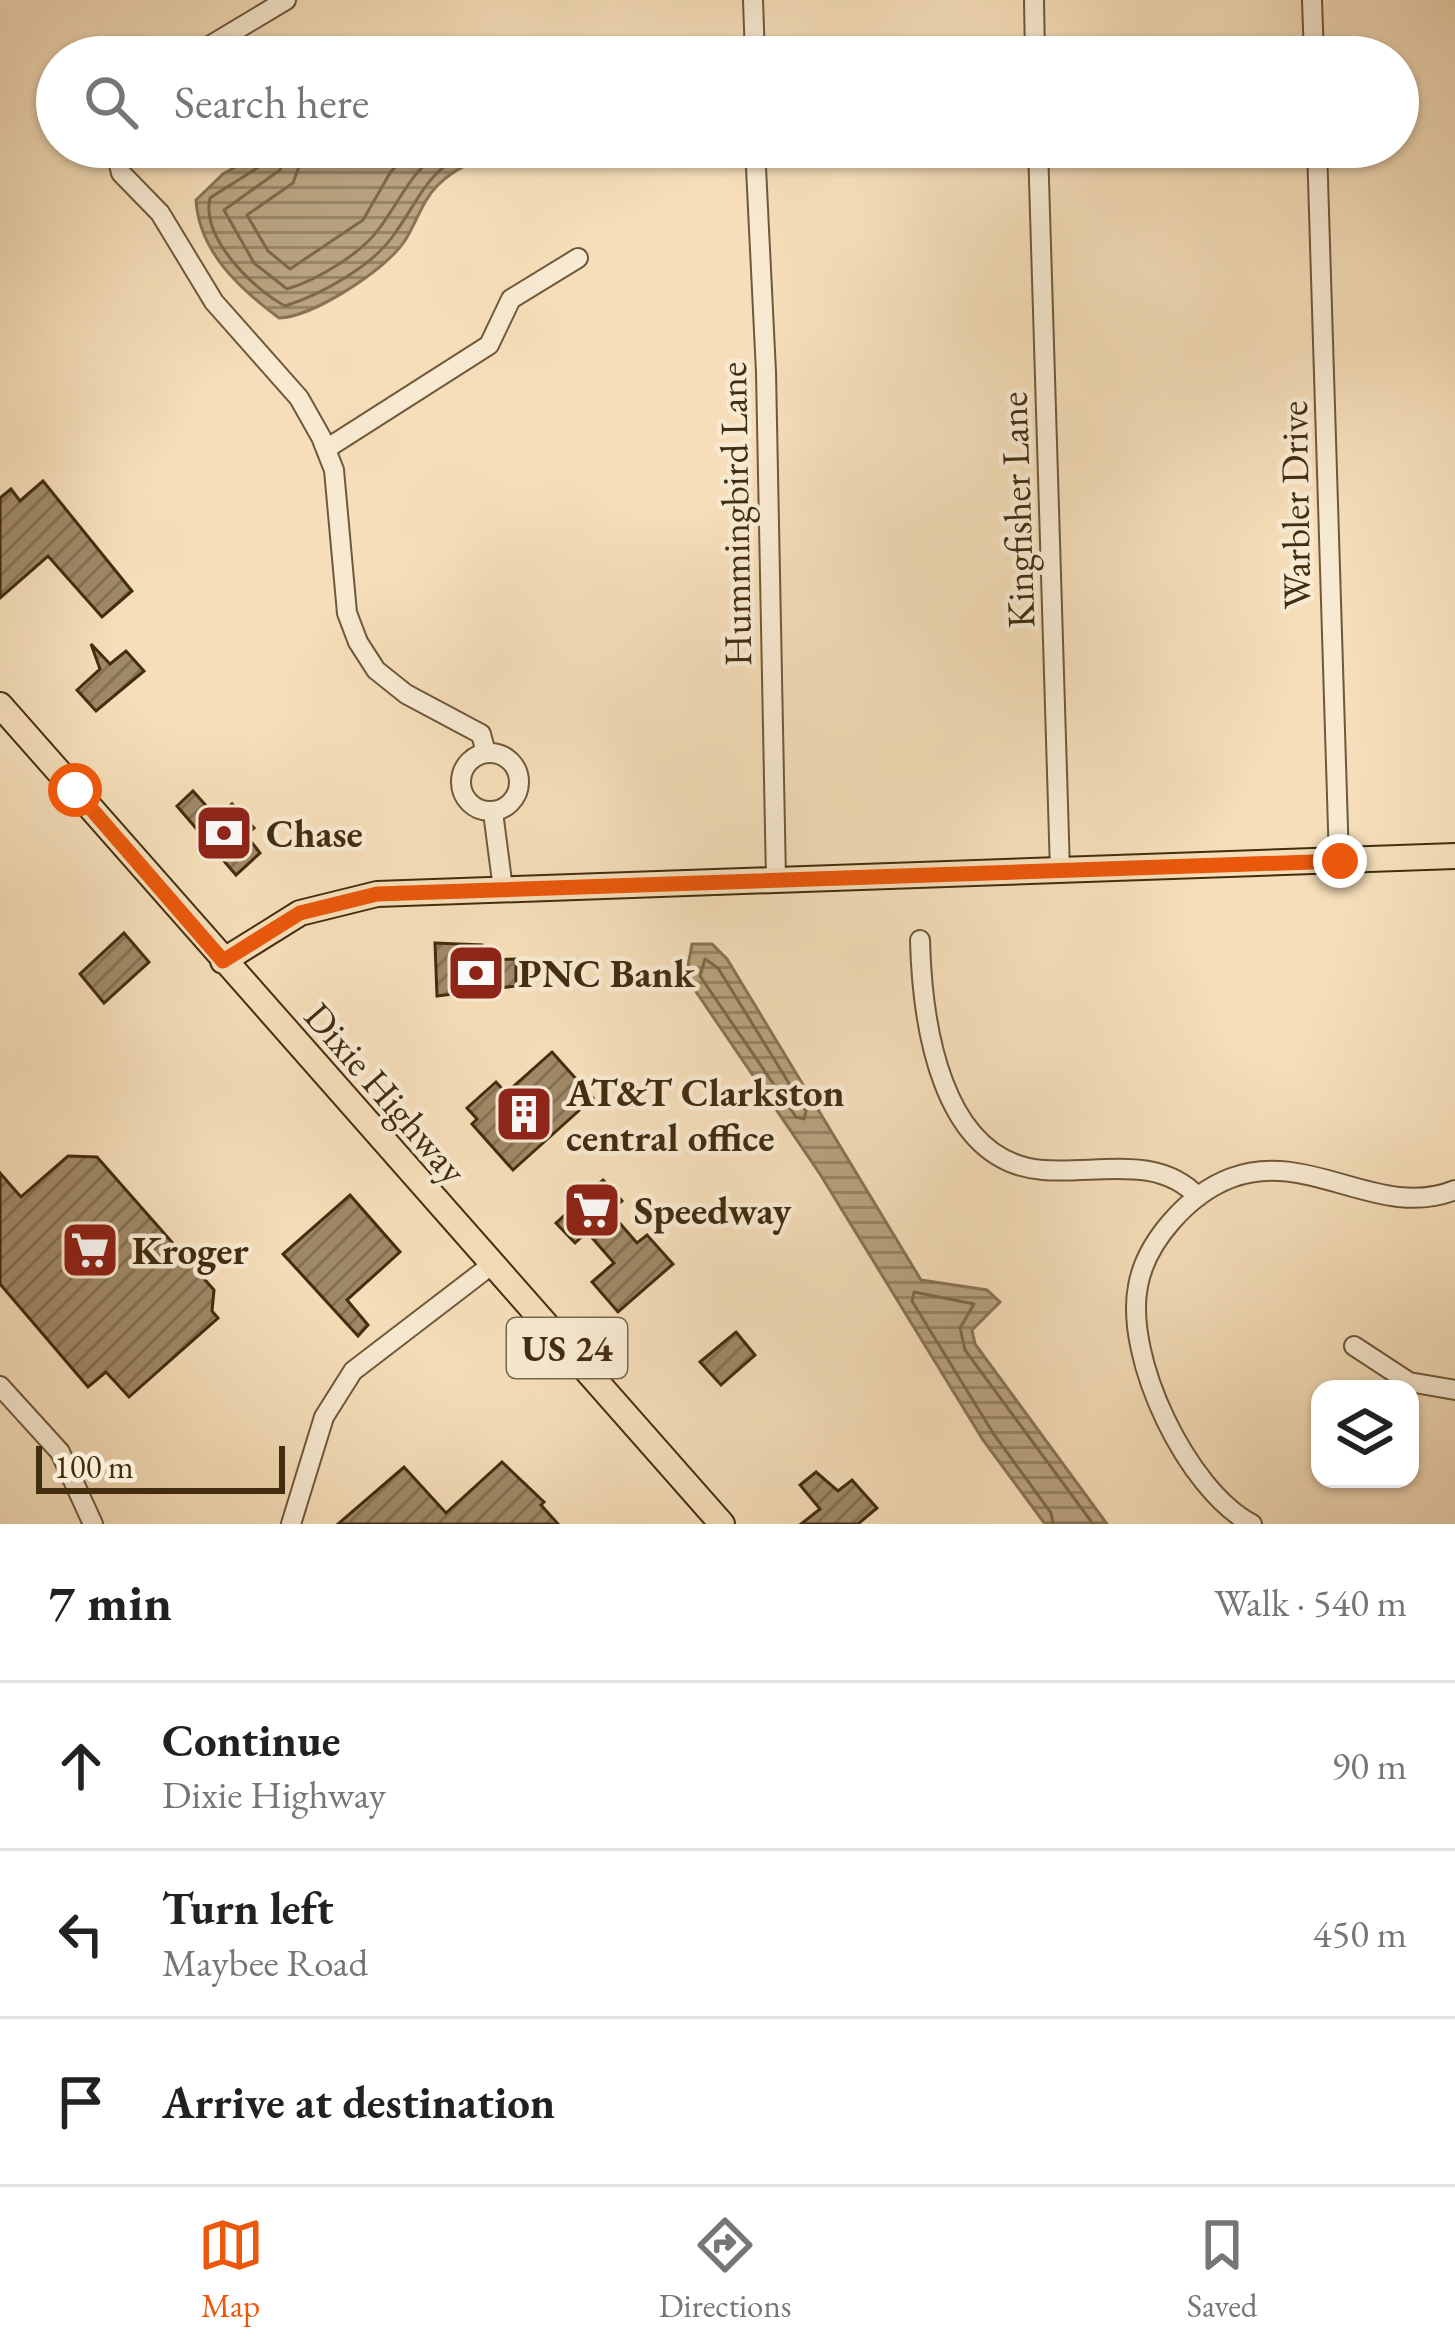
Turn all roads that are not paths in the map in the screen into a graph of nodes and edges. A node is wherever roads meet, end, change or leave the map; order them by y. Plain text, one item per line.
1 (286, 0) edge
2 (753, 0) edge
3 (1034, 0) edge
4 (1312, 0) edge
5 (225, 36) edge
6 (754, 36) edge
7 (1035, 36) edge
8 (1313, 36) edge
9 (120, 168) edge
10 (756, 168) edge
11 (1039, 168) edge
12 (1318, 168) edge
13 (578, 259) dead end
14 (326, 449) junction
15 (0, 705) edge
16 (486, 753) junction
17 (493, 812) junction
18 (1455, 856) edge
19 (1340, 861) junction
20 (1060, 871) junction
21 (776, 880) junction
22 (503, 890) junction
23 (920, 940) dead end
24 (223, 961) junction
25 (1455, 1190) edge
26 (1198, 1197) junction
27 (490, 1266) junction
28 (1354, 1346) dead end
29 (0, 1386) edge
30 (1455, 1390) edge
31 (93, 1524) edge
32 (291, 1524) edge
33 (722, 1524) edge
34 (1252, 1524) edge

1 - 5 street
2 - 6 street
3 - 7 street
4 - 8 street
9 - 14 street
10 - 21 street, Hummingbird Lane
11 - 20 street, Kingfisher Lane
12 - 19 street, Warbler Drive
13 - 14 street
14 - 16 street
15 - 24 main road, Dixie Highway / US 24
16 - 17 street
16 - 17 street
17 - 22 street
18 - 19 main road
19 - 20 main road
20 - 21 main road
21 - 22 main road
22 - 24 main road
23 - 26 street
24 - 27 main road, Dixie Highway / US 24
25 - 26 street
26 - 34 street
27 - 32 street
27 - 33 main road, Dixie Highway / US 24
28 - 30 street
29 - 31 street

